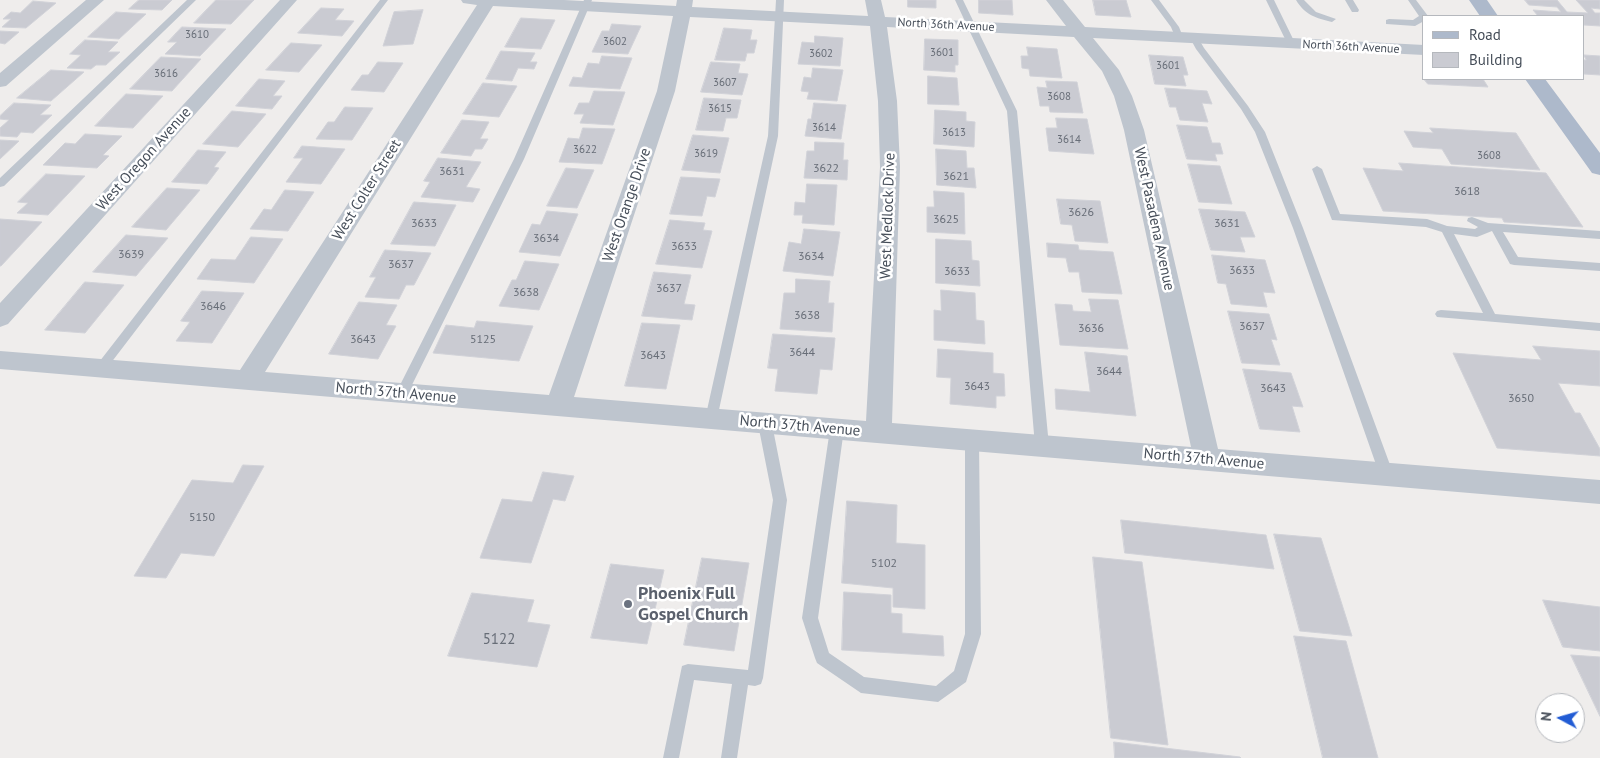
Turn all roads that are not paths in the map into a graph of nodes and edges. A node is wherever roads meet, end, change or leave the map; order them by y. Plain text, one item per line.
1 (96, 0) edge
2 (192, 0) edge
3 (288, 0) edge
4 (384, 0) edge
5 (482, 0) edge
6 (873, 0) edge
7 (959, 0) edge
8 (1054, 0) edge
9 (1155, 0) edge
10 (1270, 0) edge
11 (1300, 0) edge
12 (1349, 0) edge
13 (1412, 0) edge
14 (1478, 0) edge
15 (586, 3) edge
16 (683, 6) edge
17 (780, 8) edge
18 (1355, 10) dead end
19 (1423, 15) edge
20 (1488, 15) edge
21 (1422, 18) edge
22 (1332, 19) dead end
23 (878, 22) junction
24 (1389, 22) dead end
25 (972, 26) junction
26 (1082, 32) junction
27 (1187, 38) junction
28 (1291, 43) junction
29 (1422, 50) edge
30 (1536, 80) edge
31 (0, 82) edge
32 (1600, 168) edge
33 (1317, 169) dead end
34 (0, 184) edge
35 (1439, 219) dead end
36 (1472, 221) dead end
37 (1427, 223) junction
38 (1491, 227) junction
39 (1446, 230) junction
40 (1600, 235) edge
41 (1600, 267) edge
42 (1441, 314) dead end
43 (0, 318) edge
44 (1491, 318) junction
45 (1600, 327) edge
46 (0, 360) edge
47 (100, 368) junction
48 (246, 381) junction
49 (402, 394) junction
50 (558, 406) junction
51 (711, 419) junction
52 (766, 424) junction
53 (837, 429) junction
54 (878, 433) junction
55 (972, 441) junction
56 (1042, 446) junction
57 (1207, 460) junction
58 (1386, 473) junction
59 (1600, 492) edge
60 (741, 677) junction
61 (671, 758) edge
62 (729, 758) edge

1 - 31 street
2 - 34 lane
3 - 43 street, West Oregon Avenue
4 - 47 lane
5 - 15 street, North 36th Avenue
5 - 48 street, West Colter Street
6 - 23 street, West Medlock Drive
7 - 25 lane
8 - 26 street, West Pasadena Avenue
9 - 27 lane
10 - 28 lane
11 - 22 lane
12 - 18 lane
13 - 19 lane
14 - 20 main road
15 - 16 street, North 36th Avenue
15 - 49 lane
16 - 17 street, North 36th Avenue
16 - 50 street, West Orange Drive
17 - 23 street, North 36th Avenue
17 - 51 lane
21 - 24 lane
23 - 25 street, North 36th Avenue
23 - 54 street, West Medlock Drive
25 - 26 street, North 36th Avenue
25 - 56 lane
26 - 27 street, North 36th Avenue
26 - 57 street, West Pasadena Avenue
27 - 28 street, North 36th Avenue
27 - 58 lane
28 - 29 street, North 36th Avenue
30 - 32 main road
33 - 37 lane
35 - 37 lane
36 - 38 lane
37 - 39 lane
38 - 39 lane
38 - 40 lane
38 - 41 lane
39 - 44 lane
42 - 44 lane
44 - 45 lane
46 - 47 street, North 37th Avenue
47 - 48 street, North 37th Avenue
48 - 49 street, North 37th Avenue
49 - 50 street, North 37th Avenue
50 - 51 street, North 37th Avenue
51 - 52 street, North 37th Avenue
52 - 53 street, North 37th Avenue
52 - 60 lane
53 - 54 street, North 37th Avenue
53 - 55 lane
54 - 55 street, North 37th Avenue
55 - 56 street, North 37th Avenue
56 - 57 street, North 37th Avenue
57 - 58 street, North 37th Avenue
58 - 59 street, North 37th Avenue
60 - 61 lane
60 - 62 lane

